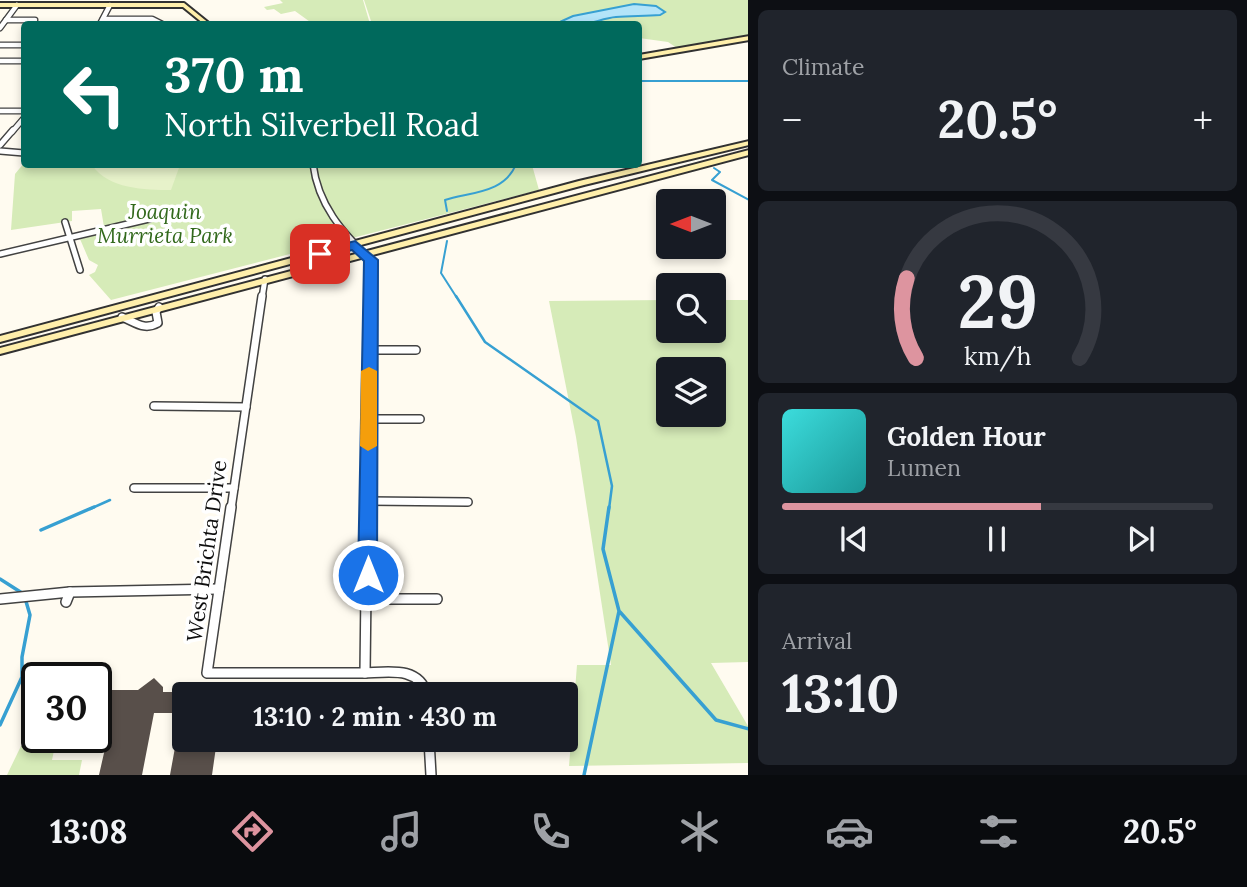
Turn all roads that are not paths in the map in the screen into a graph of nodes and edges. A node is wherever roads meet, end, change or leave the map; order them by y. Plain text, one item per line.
1 (181, 3) edge
2 (0, 5) edge
3 (17, 5) junction
4 (110, 5) junction
5 (6, 20) junction
6 (35, 20) dead end
7 (102, 21) edge
8 (128, 21) edge
9 (157, 21) edge
10 (202, 21) edge
11 (0, 28) edge
12 (748, 38) edge
13 (0, 45) edge
14 (21, 45) edge
15 (642, 56) edge
16 (0, 61) edge
17 (21, 61) edge
18 (0, 111) edge
19 (21, 111) edge
20 (21, 121) edge
21 (748, 143) edge
22 (0, 145) edge
23 (0, 151) edge
24 (748, 152) edge
25 (21, 153) edge
26 (313, 168) edge
27 (149, 219) dead end
28 (65, 222) dead end
29 (69, 238) junction
30 (355, 245) junction
31 (364, 253) junction
32 (0, 254) edge
33 (80, 270) dead end
34 (262, 274) junction
35 (159, 307) junction
36 (121, 317) junction
37 (0, 339) edge
38 (369, 350) junction
39 (416, 350) dead end
40 (0, 351) edge
41 (154, 406) dead end
42 (246, 407) junction
43 (369, 419) junction
44 (420, 419) dead end
45 (134, 488) dead end
46 (234, 488) junction
47 (368, 501) junction
48 (468, 502) dead end
49 (219, 589) junction
50 (69, 592) junction
51 (0, 599) edge
52 (367, 599) junction
53 (437, 599) dead end
54 (66, 603) dead end
55 (365, 673) junction
56 (422, 682) edge
57 (430, 752) edge
58 (431, 775) edge

1 - 4 main road
1 - 10 main road
2 - 3 main road
3 - 4 main road
3 - 5 street
4 - 7 street
5 - 6 street
5 - 11 street
8 - 9 street
12 - 15 main road
13 - 14 street
16 - 17 street
18 - 19 street
20 - 22 street
21 - 30 main road
23 - 25 street
24 - 31 main road
26 - 30 street
27 - 29 street
28 - 29 street
29 - 32 street
29 - 33 street
30 - 31 street
30 - 34 main road
31 - 34 main road
31 - 38 street
34 - 35 main road
34 - 37 main road
34 - 42 street, West Brichta Drive
35 - 36 main road
35 - 36 street
36 - 40 main road
38 - 39 street
38 - 43 street
41 - 42 street
42 - 46 street, West Brichta Drive
43 - 44 street
43 - 47 street
45 - 46 street
46 - 49 street, West Brichta Drive
47 - 48 street
47 - 52 street
49 - 50 street
49 - 55 street, West Brichta Drive
50 - 51 street
50 - 54 street
52 - 53 street
52 - 55 street
55 - 56 street
57 - 58 street

